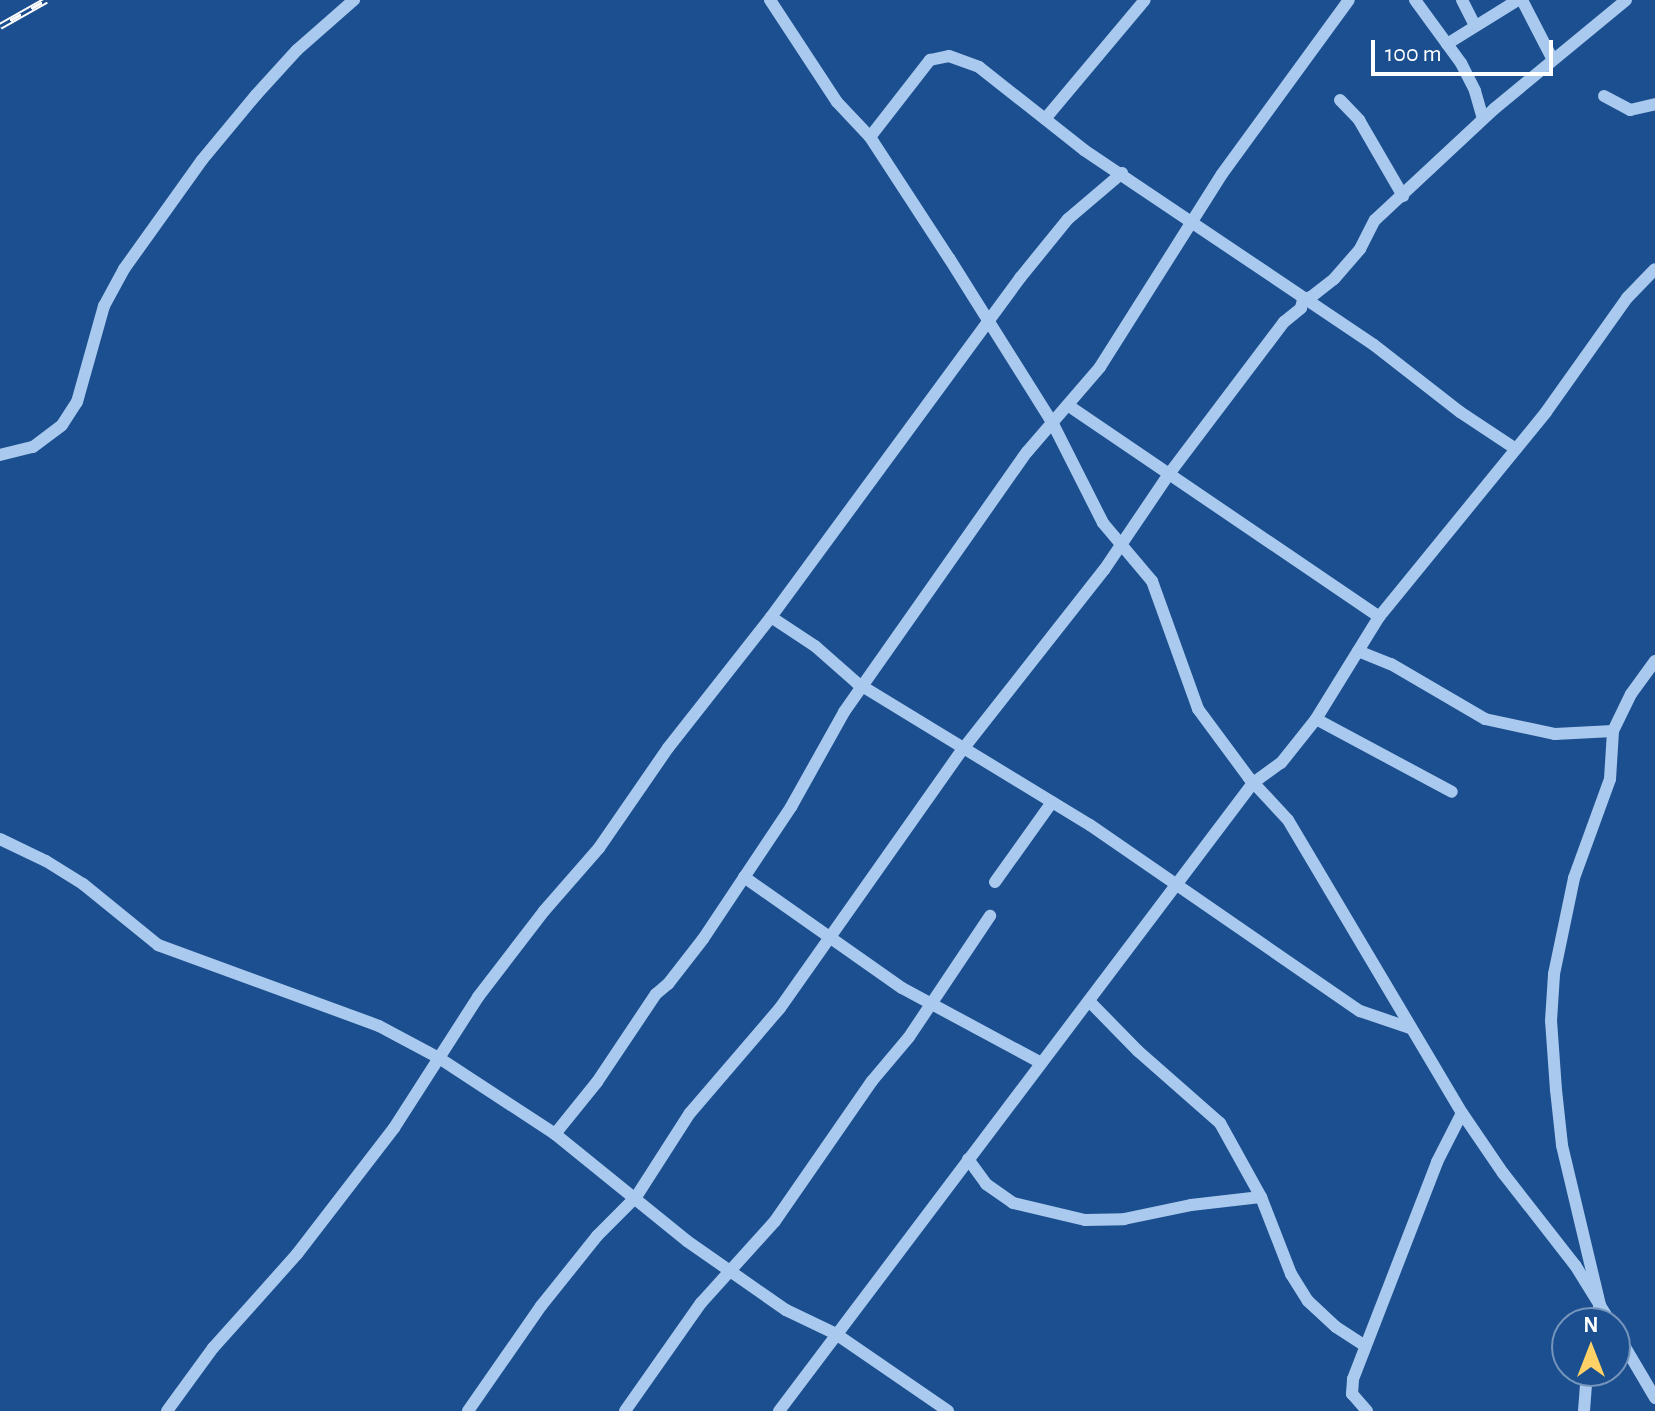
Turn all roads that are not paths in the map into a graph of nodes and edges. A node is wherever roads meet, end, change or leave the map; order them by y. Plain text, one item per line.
1 (354, 0) edge
2 (770, 0) edge
3 (1145, 0) edge
4 (1349, 0) edge
5 (1415, 0) edge
6 (1462, 0) edge
7 (1520, 0) edge
8 (1626, 0) edge
9 (1475, 25) junction
10 (1447, 44) junction
11 (1552, 58) junction
12 (1604, 96) dead end
13 (1340, 100) dead end
14 (1655, 104) edge
15 (1045, 119) junction
16 (1483, 119) junction
17 (870, 137) junction
18 (1122, 173) junction
19 (1403, 196) junction
20 (1193, 221) junction
21 (1655, 269) edge
22 (1303, 299) junction
23 (988, 323) junction
24 (1069, 406) junction
25 (1053, 424) junction
26 (1516, 449) junction
27 (0, 455) edge
28 (1169, 474) junction
29 (1122, 543) junction
30 (771, 617) junction
31 (1379, 617) junction
32 (1358, 651) junction
33 (1655, 661) edge
34 (865, 687) junction
35 (1316, 719) junction
36 (1613, 731) junction
37 (963, 749) junction
38 (1253, 783) junction
39 (1452, 792) dead end
40 (1052, 802) junction
41 (0, 839) edge
42 (744, 877) junction
43 (995, 882) dead end
44 (1177, 884) junction
45 (990, 916) dead end
46 (832, 938) junction
47 (1089, 1001) junction
48 (930, 1004) junction
49 (1410, 1028) junction
50 (439, 1058) junction
51 (1041, 1063) junction
52 (1462, 1113) junction
53 (555, 1134) junction
54 (968, 1159) junction
55 (636, 1197) junction
56 (1261, 1197) junction
57 (729, 1270) junction
58 (1600, 1305) joint
59 (836, 1334) junction
60 (1364, 1345) junction
61 (1631, 1357) edge
62 (1586, 1387) edge
63 (1655, 1398) edge
64 (167, 1411) edge
65 (468, 1411) edge
66 (625, 1411) edge
67 (779, 1411) edge
68 (948, 1411) edge
69 (1367, 1411) edge
70 (1584, 1411) edge

1 - 27 street
2 - 17 street
3 - 15 street
4 - 20 street
5 - 10 street
6 - 9 street
7 - 9 street
7 - 11 street
8 - 11 street
9 - 10 street
10 - 16 street
11 - 16 street
12 - 14 street
13 - 19 street
15 - 17 street
15 - 18 street
16 - 19 street
17 - 23 street
18 - 20 street
18 - 23 street
19 - 22 street
20 - 22 street
20 - 24 street
21 - 26 street
22 - 26 street
22 - 28 street
23 - 25 street
23 - 30 street
24 - 25 street
24 - 28 street
25 - 29 street
25 - 34 street
26 - 31 street
28 - 29 street
28 - 31 street
29 - 37 street
29 - 38 street
30 - 34 street
30 - 50 street
31 - 32 street
32 - 35 street
32 - 36 street
33 - 36 street
34 - 37 street
34 - 42 street
35 - 38 street
35 - 39 street
36 - 58 street
37 - 40 street
37 - 46 street
38 - 44 street
38 - 49 street
40 - 43 street
40 - 44 street
41 - 50 street
42 - 46 street
42 - 53 street
44 - 47 street
44 - 49 street
45 - 48 street
46 - 48 street
46 - 55 street
47 - 51 street
47 - 56 street
48 - 51 street
48 - 57 street
49 - 52 street
50 - 53 street
50 - 64 street
51 - 54 street
52 - 58 street
52 - 60 street
53 - 55 street
54 - 56 street
54 - 59 street
55 - 57 street
55 - 65 street
56 - 60 street
57 - 59 street
57 - 66 street
59 - 67 street
59 - 68 street
60 - 69 street
61 - 63 street
62 - 70 street

